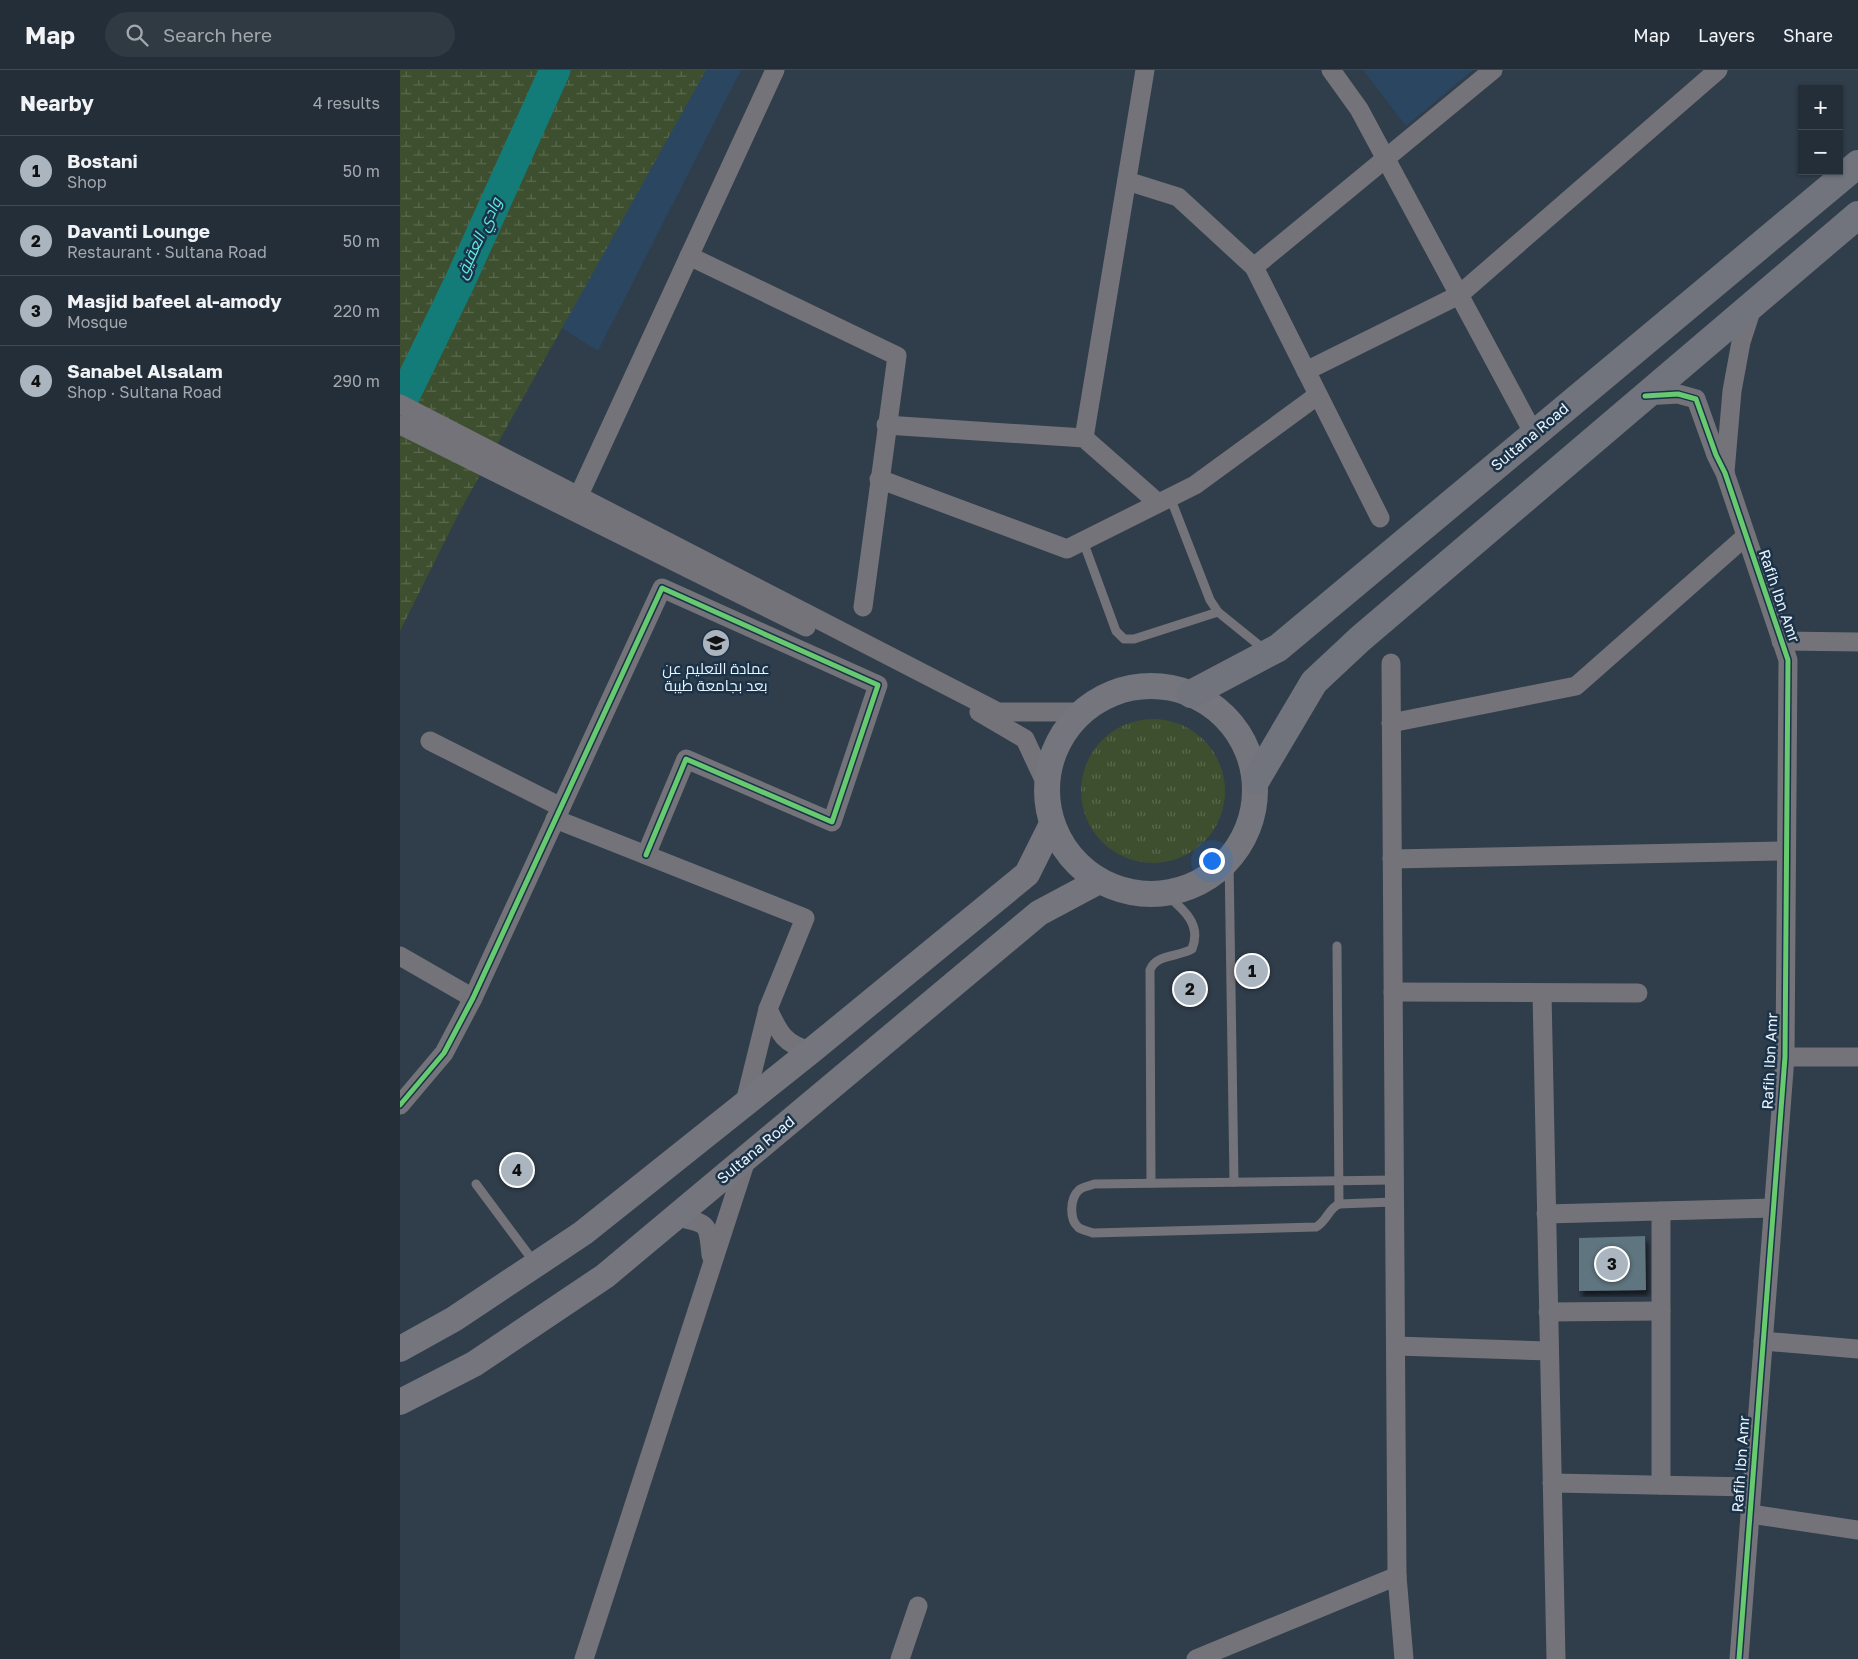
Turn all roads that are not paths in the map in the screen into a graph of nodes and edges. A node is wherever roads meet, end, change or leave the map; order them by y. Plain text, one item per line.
1 (775, 70) edge
2 (1145, 70) edge
3 (1331, 70) edge
4 (1493, 70) edge
5 (1718, 70) edge
6 (1386, 158) junction
7 (1858, 164) edge
8 (1127, 180) junction
9 (1858, 215) edge
10 (689, 256) junction
11 (1254, 267) junction
12 (1459, 295) junction
13 (1753, 304) junction
14 (1306, 371) junction
15 (1318, 395) junction
16 (1645, 396) junction
17 (400, 404) edge
18 (400, 425) edge
19 (886, 425) junction
20 (1534, 434) junction
21 (1084, 438) junction
22 (1725, 473) junction
23 (521, 475) junction
24 (879, 480) junction
25 (579, 495) junction
26 (1164, 500) junction
27 (1380, 518) dead end
28 (1746, 536) junction
29 (1083, 541) junction
30 (863, 607) dead end
31 (1218, 612) junction
32 (1781, 641) junction
33 (1858, 642) edge
34 (1268, 653) junction
35 (1390, 663) dead end
36 (1192, 694) junction
37 (1082, 712) junction
38 (1391, 723) junction
39 (430, 741) dead end
40 (1256, 780) junction
41 (1046, 784) junction
42 (558, 813) junction
43 (1052, 824) junction
44 (1786, 851) junction
45 (646, 855) junction
46 (1229, 859) junction
47 (1392, 859) junction
48 (1099, 881) junction
49 (1162, 891) junction
50 (1337, 946) dead end
51 (400, 956) edge
52 (1393, 992) junction
53 (1542, 993) junction
54 (1638, 993) dead end
55 (473, 998) junction
56 (768, 1009) junction
57 (811, 1051) junction
58 (1785, 1057) junction
59 (1858, 1058) edge
60 (745, 1102) junction
61 (400, 1105) edge
62 (747, 1158) junction
63 (1394, 1180) junction
64 (1339, 1181) junction
65 (1234, 1182) junction
66 (1151, 1183) junction
67 (476, 1184) dead end
68 (1394, 1202) junction
69 (1339, 1204) junction
70 (1773, 1208) junction
71 (1661, 1211) junction
72 (1546, 1214) junction
73 (677, 1216) junction
74 (712, 1264) junction
75 (536, 1265) junction
76 (1661, 1311) junction
77 (1548, 1312) junction
78 (1763, 1342) junction
79 (1396, 1346) junction
80 (400, 1349) edge
81 (1858, 1349) edge
82 (1549, 1351) junction
83 (400, 1402) edge
84 (1552, 1483) junction
85 (1661, 1485) junction
86 (1752, 1487) junction
87 (1750, 1514) junction
88 (1858, 1530) edge
89 (1397, 1576) junction
90 (918, 1606) dead end
91 (1228, 1653) edge
92 (584, 1659) edge
93 (900, 1659) edge
94 (1196, 1659) edge
95 (1404, 1659) edge
96 (1556, 1659) edge
97 (1739, 1659) edge

1 - 10 street
2 - 8 street
3 - 6 street
4 - 6 street
5 - 12 street
6 - 11 street
6 - 12 street
7 - 20 main road, Sultana Road
8 - 11 street
8 - 21 street
9 - 13 main road
10 - 19 street
10 - 25 street
11 - 14 street
12 - 14 street
12 - 20 street
13 - 16 main road
13 - 22 street
14 - 15 street
15 - 26 street
15 - 27 street
16 - 22 street, Rafih Ibn Amr
16 - 40 main road
17 - 23 street
18 - 23 street
19 - 21 street
19 - 24 street
20 - 34 main road, Sultana Road
21 - 26 street
22 - 28 street, Rafih Ibn Amr
23 - 25 street
23 - 41 street
24 - 29 street
24 - 30 street
25 - 37 street
26 - 29 street
26 - 31 lane
28 - 32 street, Rafih Ibn Amr
28 - 38 street
29 - 31 lane
31 - 34 lane
32 - 33 street
32 - 44 street, Rafih Ibn Amr
34 - 36 main road, Sultana Road
35 - 38 street
36 - 37 main road
36 - 40 main road
37 - 41 main road
38 - 47 street
39 - 42 street
40 - 46 main road
41 - 43 main road
42 - 45 street
42 - 45 street
42 - 55 street
43 - 48 main road
43 - 57 main road
44 - 47 street
44 - 58 street, Rafih Ibn Amr
45 - 56 street
46 - 49 main road
46 - 65 lane
47 - 52 street
48 - 49 main road
48 - 62 main road, Sultana Road
49 - 66 lane
50 - 64 lane
51 - 55 street
52 - 53 street
52 - 63 street
53 - 54 street
53 - 72 street
55 - 61 street
56 - 57 street
56 - 60 street
57 - 60 main road
58 - 59 street
58 - 70 street, Rafih Ibn Amr
60 - 75 main road
62 - 73 main road, Sultana Road
62 - 74 street
63 - 64 lane
63 - 68 street
64 - 65 lane
64 - 69 lane
65 - 66 lane
66 - 69 lane
67 - 75 lane
68 - 69 lane
68 - 79 street
70 - 71 street
70 - 78 street, Rafih Ibn Amr
71 - 72 street
71 - 76 street
72 - 77 street
73 - 74 street
73 - 83 main road, Sultana Road
74 - 92 street
75 - 80 main road
76 - 77 street
76 - 85 street
77 - 82 street
78 - 81 street
78 - 86 street, Rafih Ibn Amr
79 - 82 street
79 - 89 street
82 - 84 street
84 - 85 street
84 - 96 street
85 - 86 street
86 - 87 street, Rafih Ibn Amr
87 - 88 street
87 - 97 street, Rafih Ibn Amr
89 - 91 street
89 - 95 street
90 - 93 street
91 - 94 street

